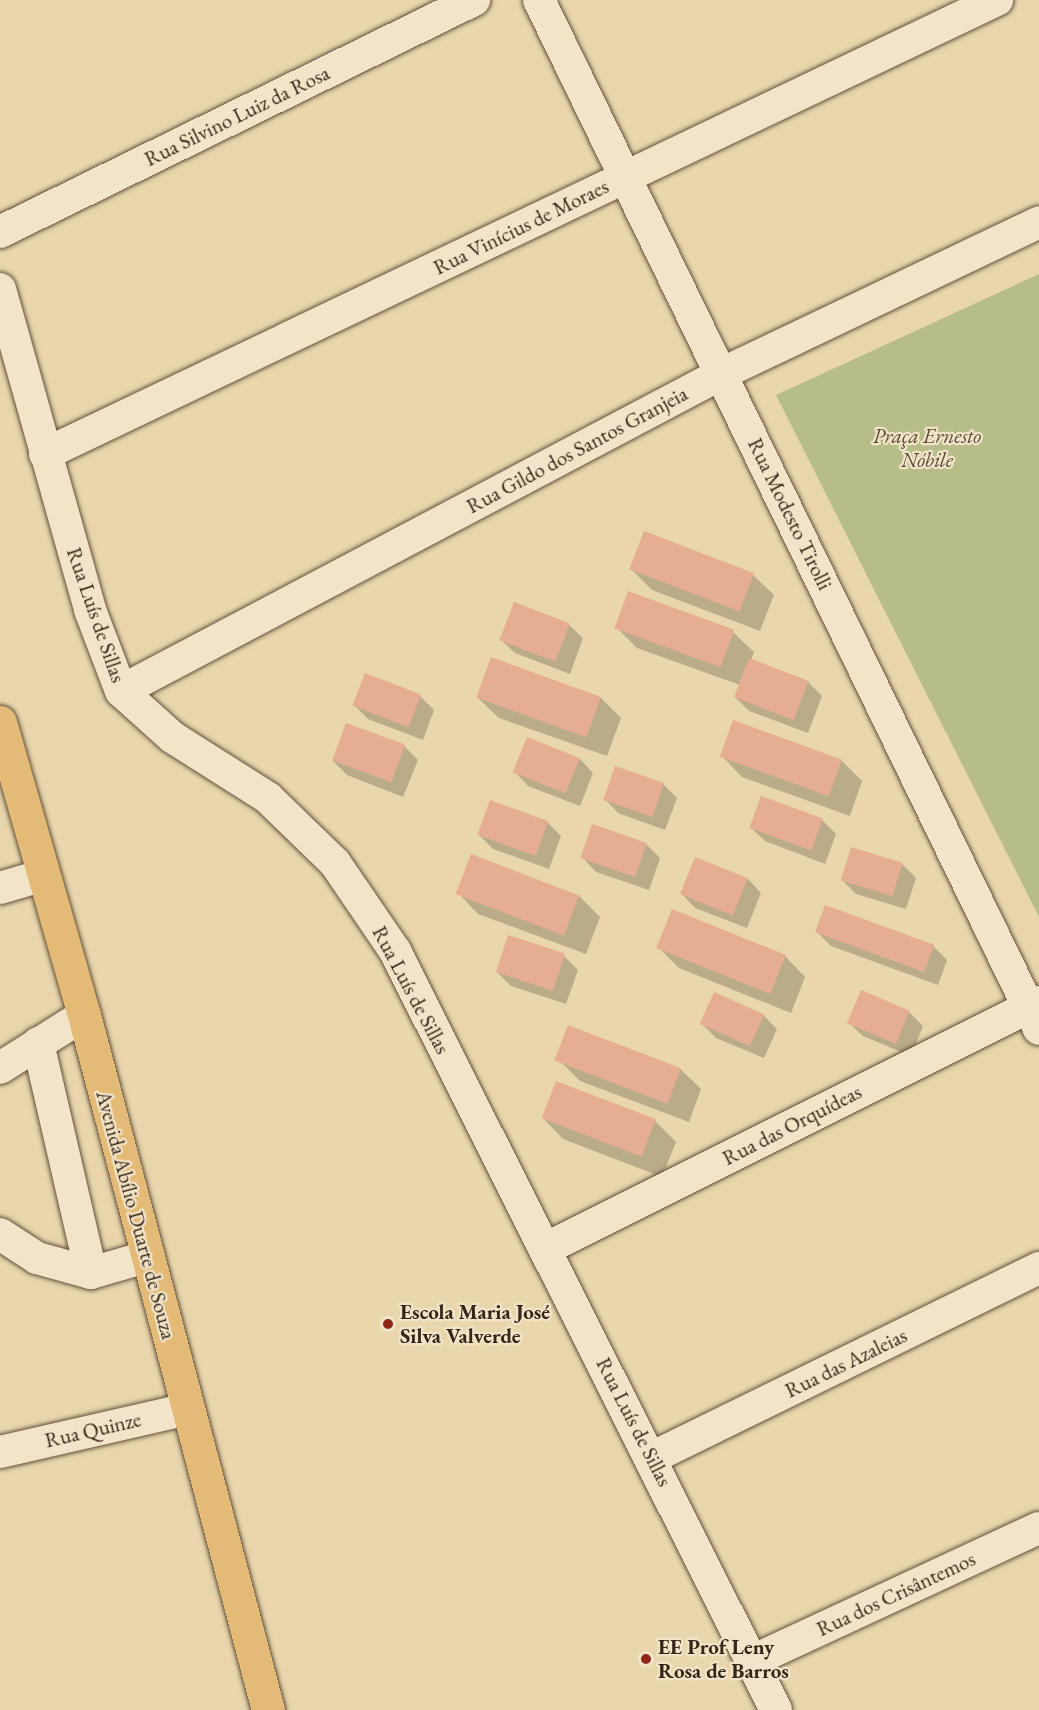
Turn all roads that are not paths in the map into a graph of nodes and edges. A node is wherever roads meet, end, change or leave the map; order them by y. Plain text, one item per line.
1 (474, 0) edge
2 (539, 0) edge
3 (997, 0) edge
4 (626, 177) junction
5 (1039, 222) edge
6 (0, 232) edge
7 (0, 289) edge
8 (723, 374) junction
9 (45, 454) junction
10 (121, 691) junction
11 (0, 722) edge
12 (44, 875) junction
13 (0, 888) edge
14 (1035, 1013) edge
15 (84, 1015) junction
16 (38, 1043) junction
17 (0, 1068) edge
18 (0, 1234) edge
19 (545, 1250) junction
20 (146, 1257) junction
21 (1039, 1268) edge
22 (91, 1273) junction
23 (187, 1408) junction
24 (0, 1452) edge
25 (653, 1457) junction
26 (1039, 1528) edge
27 (752, 1661) junction
28 (268, 1710) edge
29 (776, 1710) edge

1 - 6 street, Rua Silvino Luiz da Rosa
2 - 4 street, Rua Modesto Tirolli
3 - 4 street, Rua Vinícius de Moraes
4 - 8 street, Rua Modesto Tirolli
4 - 9 street, Rua Vinícius de Moraes
5 - 8 street, Rua Gildo dos Santos Granjeia
7 - 9 street, Rua Luís de Sillas
8 - 10 street, Rua Gildo dos Santos Granjeia
8 - 14 street, Rua Modesto Tirolli
9 - 10 street, Rua Luís de Sillas
10 - 19 street, Rua Luís de Sillas
11 - 12 main road, Avenida Abílio Duarte de Souza
12 - 13 street
12 - 15 main road, Avenida Abílio Duarte de Souza
14 - 19 street, Rua das Orquídeas
15 - 16 street
15 - 20 main road, Avenida Abílio Duarte de Souza
16 - 17 street
16 - 22 street
18 - 22 street
19 - 25 street, Rua Luís de Sillas
20 - 22 street
20 - 23 main road, Avenida Abílio Duarte de Souza
21 - 25 street, Rua das Azaleias
23 - 24 street, Rua Quinze
23 - 28 main road, Avenida Abílio Duarte de Souza
25 - 27 street, Rua Luís de Sillas
26 - 27 street, Rua dos Crisântemos
27 - 29 street, Rua Luís de Sillas

